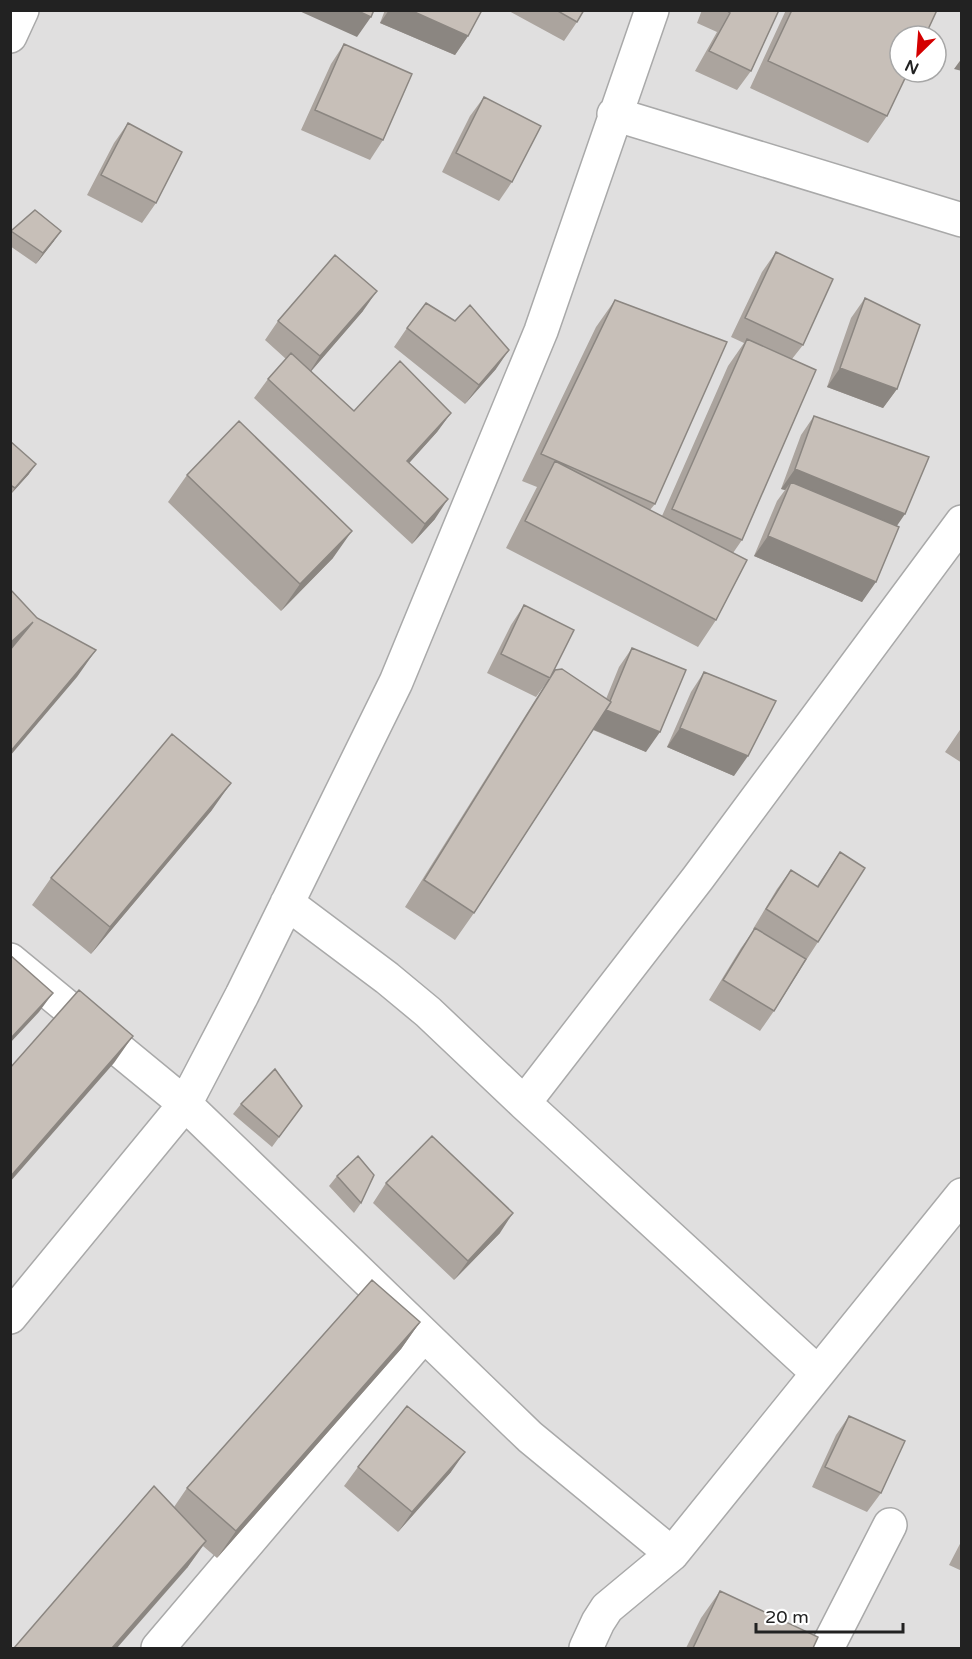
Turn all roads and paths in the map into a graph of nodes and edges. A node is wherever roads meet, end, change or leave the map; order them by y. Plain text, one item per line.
1 (22, 10) edge
2 (652, 10) edge
3 (10, 36) edge
4 (615, 114) junction
5 (962, 220) edge
6 (962, 522) edge
7 (287, 903) junction
8 (10, 960) edge
9 (524, 1103) junction
10 (185, 1104) junction
11 (962, 1194) edge
12 (16, 1298) edge
13 (423, 1336) junction
14 (818, 1373) junction
15 (890, 1525) dead end
16 (672, 1554) junction
17 (158, 1648) edge
18 (586, 1648) edge
19 (827, 1648) edge

1 - 3 street
2 - 4 street
4 - 5 street
4 - 7 street
6 - 9 street
7 - 9 street
7 - 10 street
8 - 10 street
9 - 14 street
10 - 12 street
10 - 13 street
11 - 14 street
13 - 16 street
13 - 17 street
14 - 16 street
15 - 19 street
16 - 18 street

